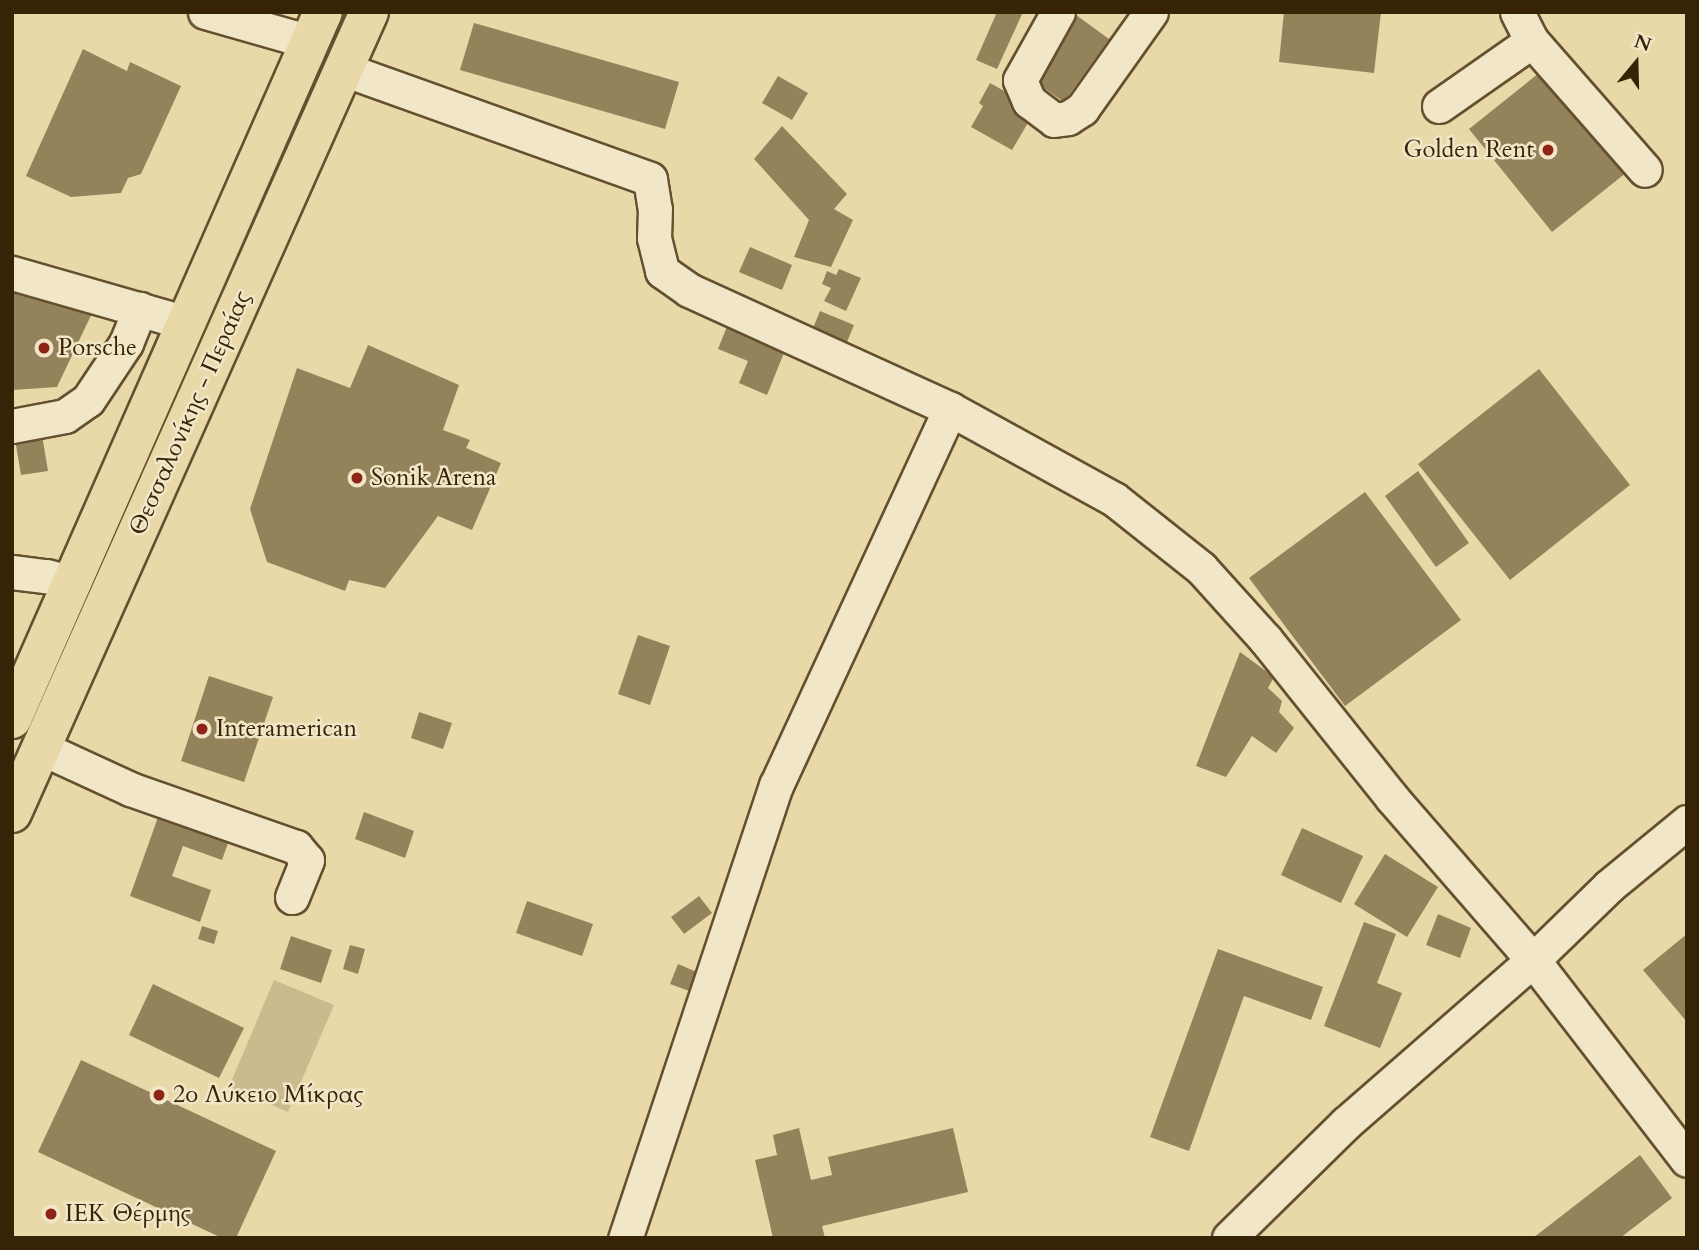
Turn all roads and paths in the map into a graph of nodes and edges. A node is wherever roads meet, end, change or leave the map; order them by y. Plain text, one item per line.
1 (205, 12) edge
2 (369, 12) edge
3 (1058, 12) edge
4 (1151, 12) edge
5 (1517, 12) edge
6 (317, 27) edge
7 (1532, 41) junction
8 (343, 69) junction
9 (1439, 106) dead end
10 (1645, 170) dead end
11 (12, 273) edge
12 (140, 309) junction
13 (186, 323) junction
14 (950, 408) junction
15 (12, 426) edge
16 (12, 572) edge
17 (72, 583) junction
18 (12, 719) edge
19 (41, 748) junction
20 (12, 813) edge
21 (1687, 822) edge
22 (292, 897) dead end
23 (1533, 960) junction
24 (1687, 1160) edge
25 (625, 1238) edge
26 (1229, 1238) edge

1 - 6 street
2 - 8 main road, Θεσσαλονίκης - Περαίας
3 - 4 street
5 - 7 street
6 - 13 main road, Θεσσαλονίκης - Περαίας
7 - 9 street
7 - 10 street
8 - 14 street
8 - 19 main road, Θεσσαλονίκης - Περαίας
11 - 12 street
12 - 13 street
12 - 15 street
13 - 17 main road, Θεσσαλονίκης - Περαίας
14 - 23 street
14 - 25 street
16 - 17 street
17 - 18 main road, Θεσσαλονίκης - Περαίας
19 - 20 main road, Θεσσαλονίκης - Περαίας
19 - 22 street
21 - 23 street
23 - 24 street
23 - 26 street

